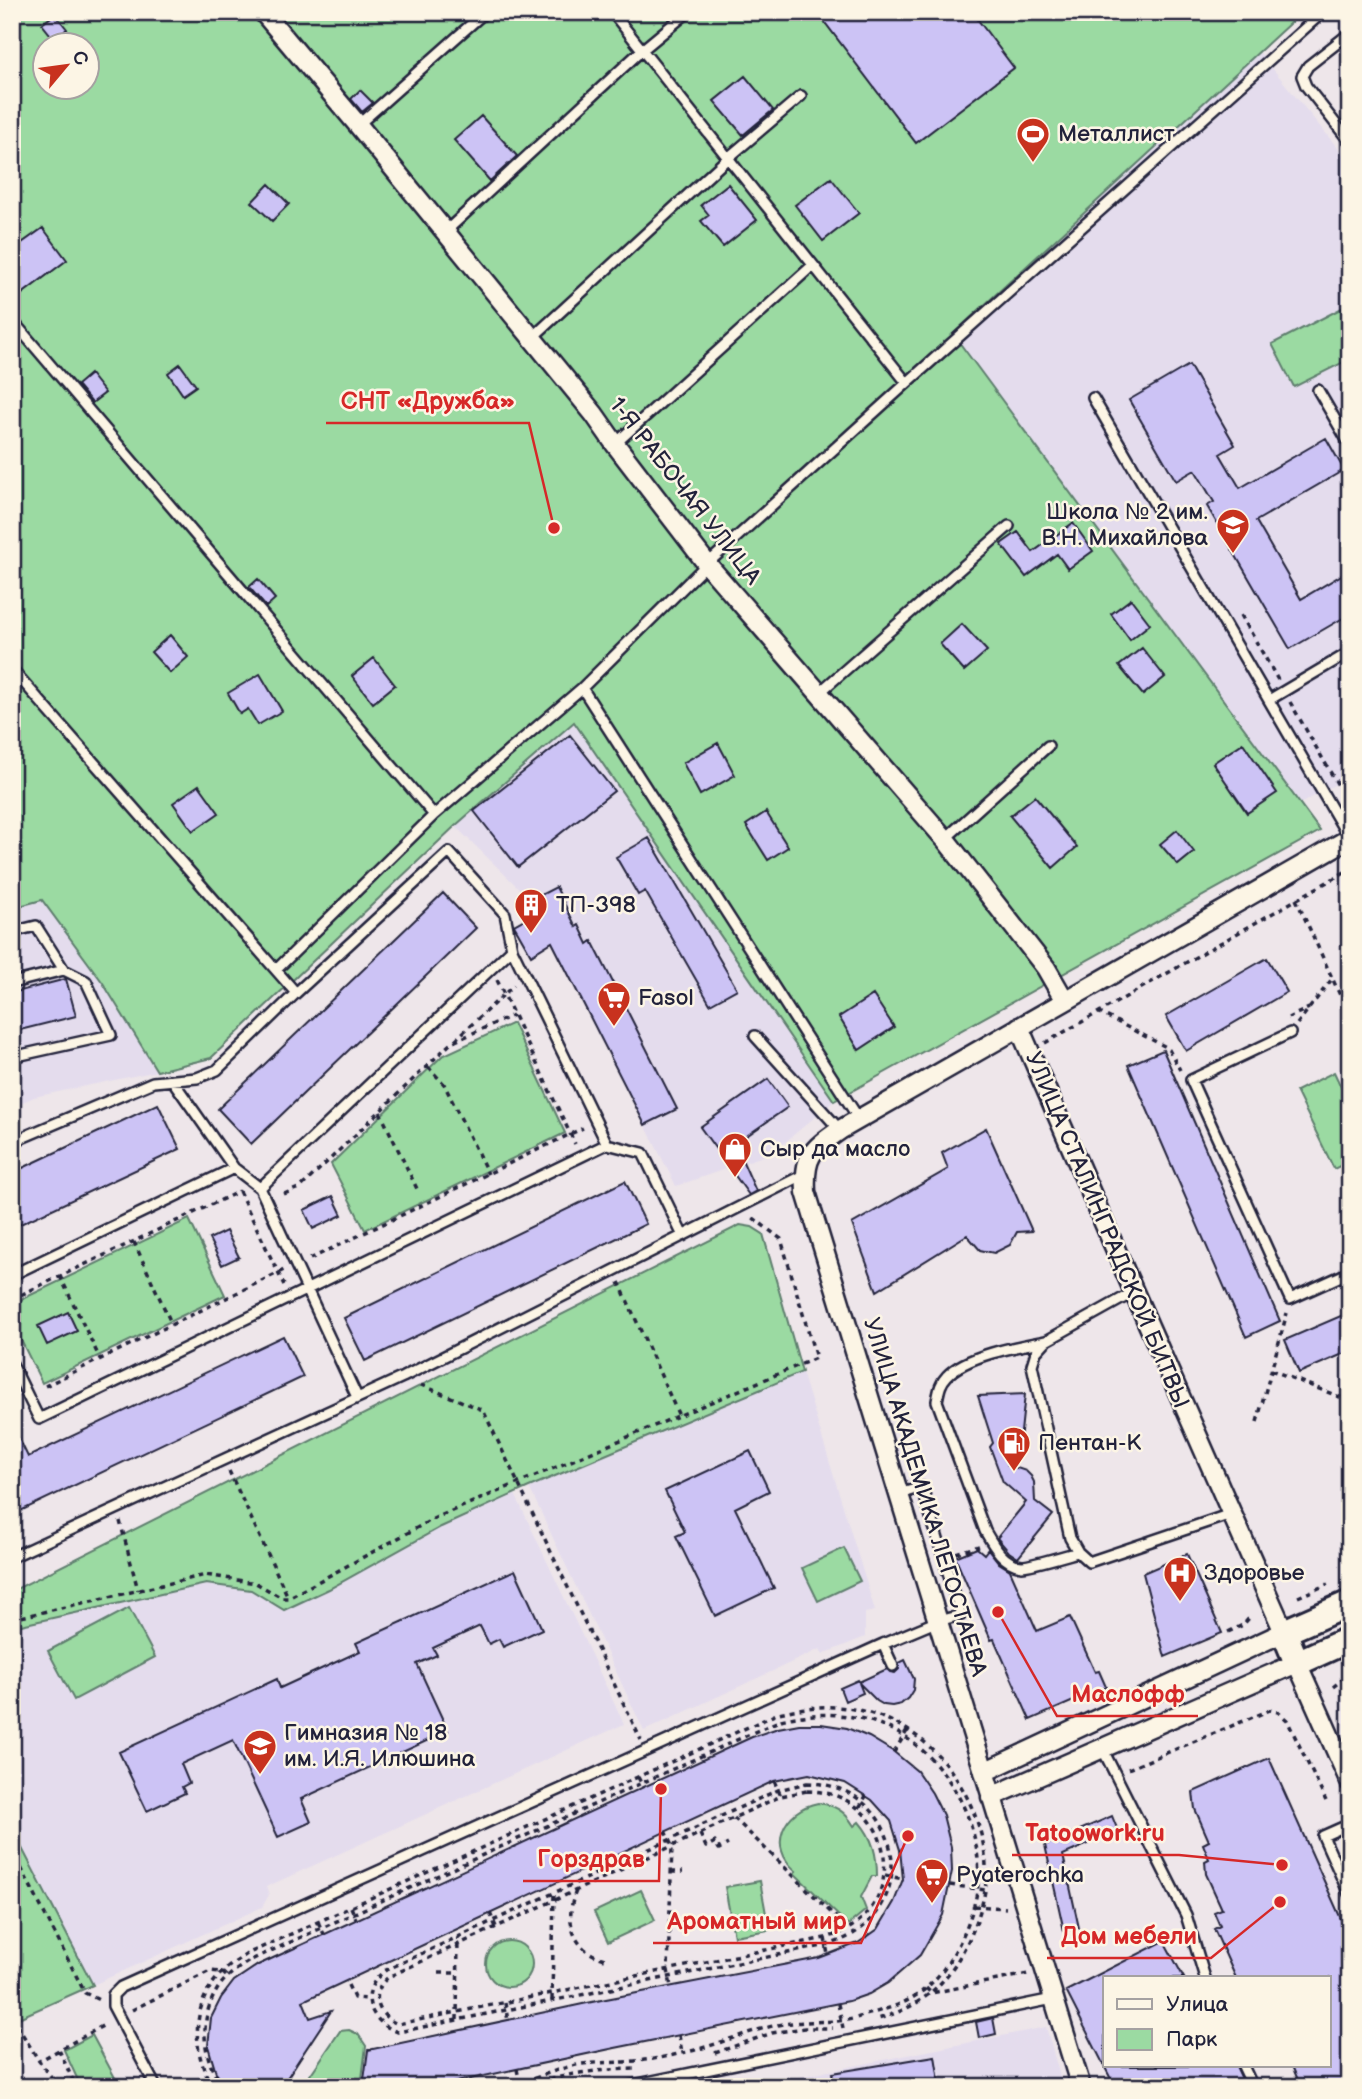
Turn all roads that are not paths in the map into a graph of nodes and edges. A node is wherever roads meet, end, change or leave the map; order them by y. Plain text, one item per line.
1 (485, 12) edge
2 (612, 12) edge
3 (688, 12) edge
4 (1323, 12) edge
5 (271, 15) edge
6 (1350, 33) edge
7 (642, 50) junction
8 (801, 96) dead end
9 (358, 125) junction
10 (1350, 142) edge
11 (728, 158) junction
12 (445, 232) junction
13 (813, 265) junction
14 (12, 320) edge
15 (532, 338) junction
16 (907, 383) junction
17 (1318, 390) dead end
18 (1093, 398) dead end
19 (615, 444) junction
20 (1350, 445) edge
21 (1009, 526) dead end
22 (707, 564) junction
23 (1350, 652) edge
24 (12, 668) edge
25 (582, 688) junction
26 (819, 693) junction
27 (1269, 700) junction
28 (1048, 746) dead end
29 (434, 815) junction
30 (1350, 838) edge
31 (945, 839) junction
32 (12, 932) edge
33 (512, 949) junction
34 (64, 970) junction
35 (276, 970) junction
36 (12, 983) edge
37 (296, 993) junction
38 (1065, 1001) junction
39 (1019, 1027) junction
40 (1290, 1032) road end
41 (755, 1036) dead end
42 (12, 1057) edge
43 (173, 1081) junction
44 (859, 1119) junction
45 (840, 1130) junction
46 (12, 1142) edge
47 (607, 1144) junction
48 (232, 1169) junction
49 (805, 1174) junction
50 (257, 1186) junction
51 (683, 1236) junction
52 (1350, 1272) edge
53 (12, 1275) edge
54 (307, 1290) junction
55 (1134, 1293) junction
56 (1046, 1341) junction
57 (12, 1364) edge
58 (357, 1397) junction
59 (899, 1494) junction
60 (1231, 1514) junction
61 (1078, 1552) junction
62 (12, 1557) edge
63 (1350, 1603) edge
64 (938, 1621) junction
65 (1284, 1632) junction
66 (1350, 1639) edge
67 (883, 1644) junction
68 (1297, 1663) junction
69 (892, 1666) dead end
70 (1102, 1748) junction
71 (984, 1772) junction
72 (1349, 1777) edge
73 (991, 1797) junction
74 (1350, 1824) edge
75 (1350, 1896) edge
76 (1204, 1976) edge
77 (1053, 1998) junction
78 (1243, 2068) edge
79 (156, 2087) edge
80 (623, 2087) edge
81 (1081, 2087) edge
82 (1253, 2087) edge

1 - 9 lane
2 - 7 lane
3 - 7 lane
4 - 16 lane
5 - 9 street, 1-Я РАБОЧАЯ УЛИЦА
6 - 10 lane
7 - 11 lane
7 - 12 lane
8 - 11 lane
9 - 12 street, 1-Я РАБОЧАЯ УЛИЦА
11 - 13 lane
11 - 15 lane
12 - 15 street, 1-Я РАБОЧАЯ УЛИЦА
13 - 16 lane
13 - 19 lane
14 - 29 lane
15 - 19 street, 1-Я РАБОЧАЯ УЛИЦА
16 - 22 lane
17 - 20 lane
18 - 27 lane
19 - 22 street, 1-Я РАБОЧАЯ УЛИЦА
21 - 26 lane
22 - 25 lane
22 - 26 street, 1-Я РАБОЧАЯ УЛИЦА
23 - 27 lane
24 - 35 lane
25 - 29 lane
25 - 44 lane
26 - 31 street, 1-Я РАБОЧАЯ УЛИЦА
27 - 30 lane
28 - 31 lane
29 - 35 lane
30 - 38 street, УЛИЦА СТАЛИНГРАДСКОЙ БИТВЫ
31 - 38 street, 1-Я РАБОЧАЯ УЛИЦА
32 - 34 lane
33 - 37 lane
33 - 47 lane
33 - 50 lane
34 - 36 lane
34 - 42 lane
35 - 37 lane
37 - 43 lane
38 - 39 street, УЛИЦА СТАЛИНГРАДСКОЙ БИТВЫ
39 - 44 street
39 - 55 street, УЛИЦА СТАЛИНГРАДСКОЙ БИТВЫ
40 - 52 lane
41 - 45 lane
43 - 46 lane
43 - 48 lane
44 - 45 street
45 - 49 street
47 - 51 lane
47 - 54 lane
48 - 50 lane
48 - 53 lane
49 - 51 lane
49 - 59 street, УЛИЦА АКАДЕМИКА ЛЕГОСТАЕВА
50 - 54 lane
51 - 58 lane
54 - 57 lane
54 - 58 lane
55 - 56 lane
55 - 60 street, УЛИЦА СТАЛИНГРАДСКОЙ БИТВЫ
56 - 61 lane
56 - 61 lane
58 - 62 lane
59 - 64 street, УЛИЦА АКАДЕМИКА ЛЕГОСТАЕВА
59 - 64 lane
60 - 61 lane
60 - 65 street, УЛИЦА СТАЛИНГРАДСКОЙ БИТВЫ
63 - 65 street
64 - 67 lane
64 - 71 street, УЛИЦА АКАДЕМИКА ЛЕГОСТАЕВА
65 - 68 street, УЛИЦА СТАЛИНГРАДСКОЙ БИТВЫ
65 - 71 street
66 - 68 street
67 - 69 lane
67 - 79 lane
68 - 70 street
68 - 72 street, УЛИЦА СТАЛИНГРАДСКОЙ БИТВЫ
70 - 73 street
70 - 76 lane
71 - 73 street, УЛИЦА АКАДЕМИКА ЛЕГОСТАЕВА
73 - 77 street, УЛИЦА АКАДЕМИКА ЛЕГОСТАЕВА
74 - 75 lane
77 - 80 lane
77 - 81 street, УЛИЦА АКАДЕМИКА ЛЕГОСТАЕВА
78 - 82 lane

